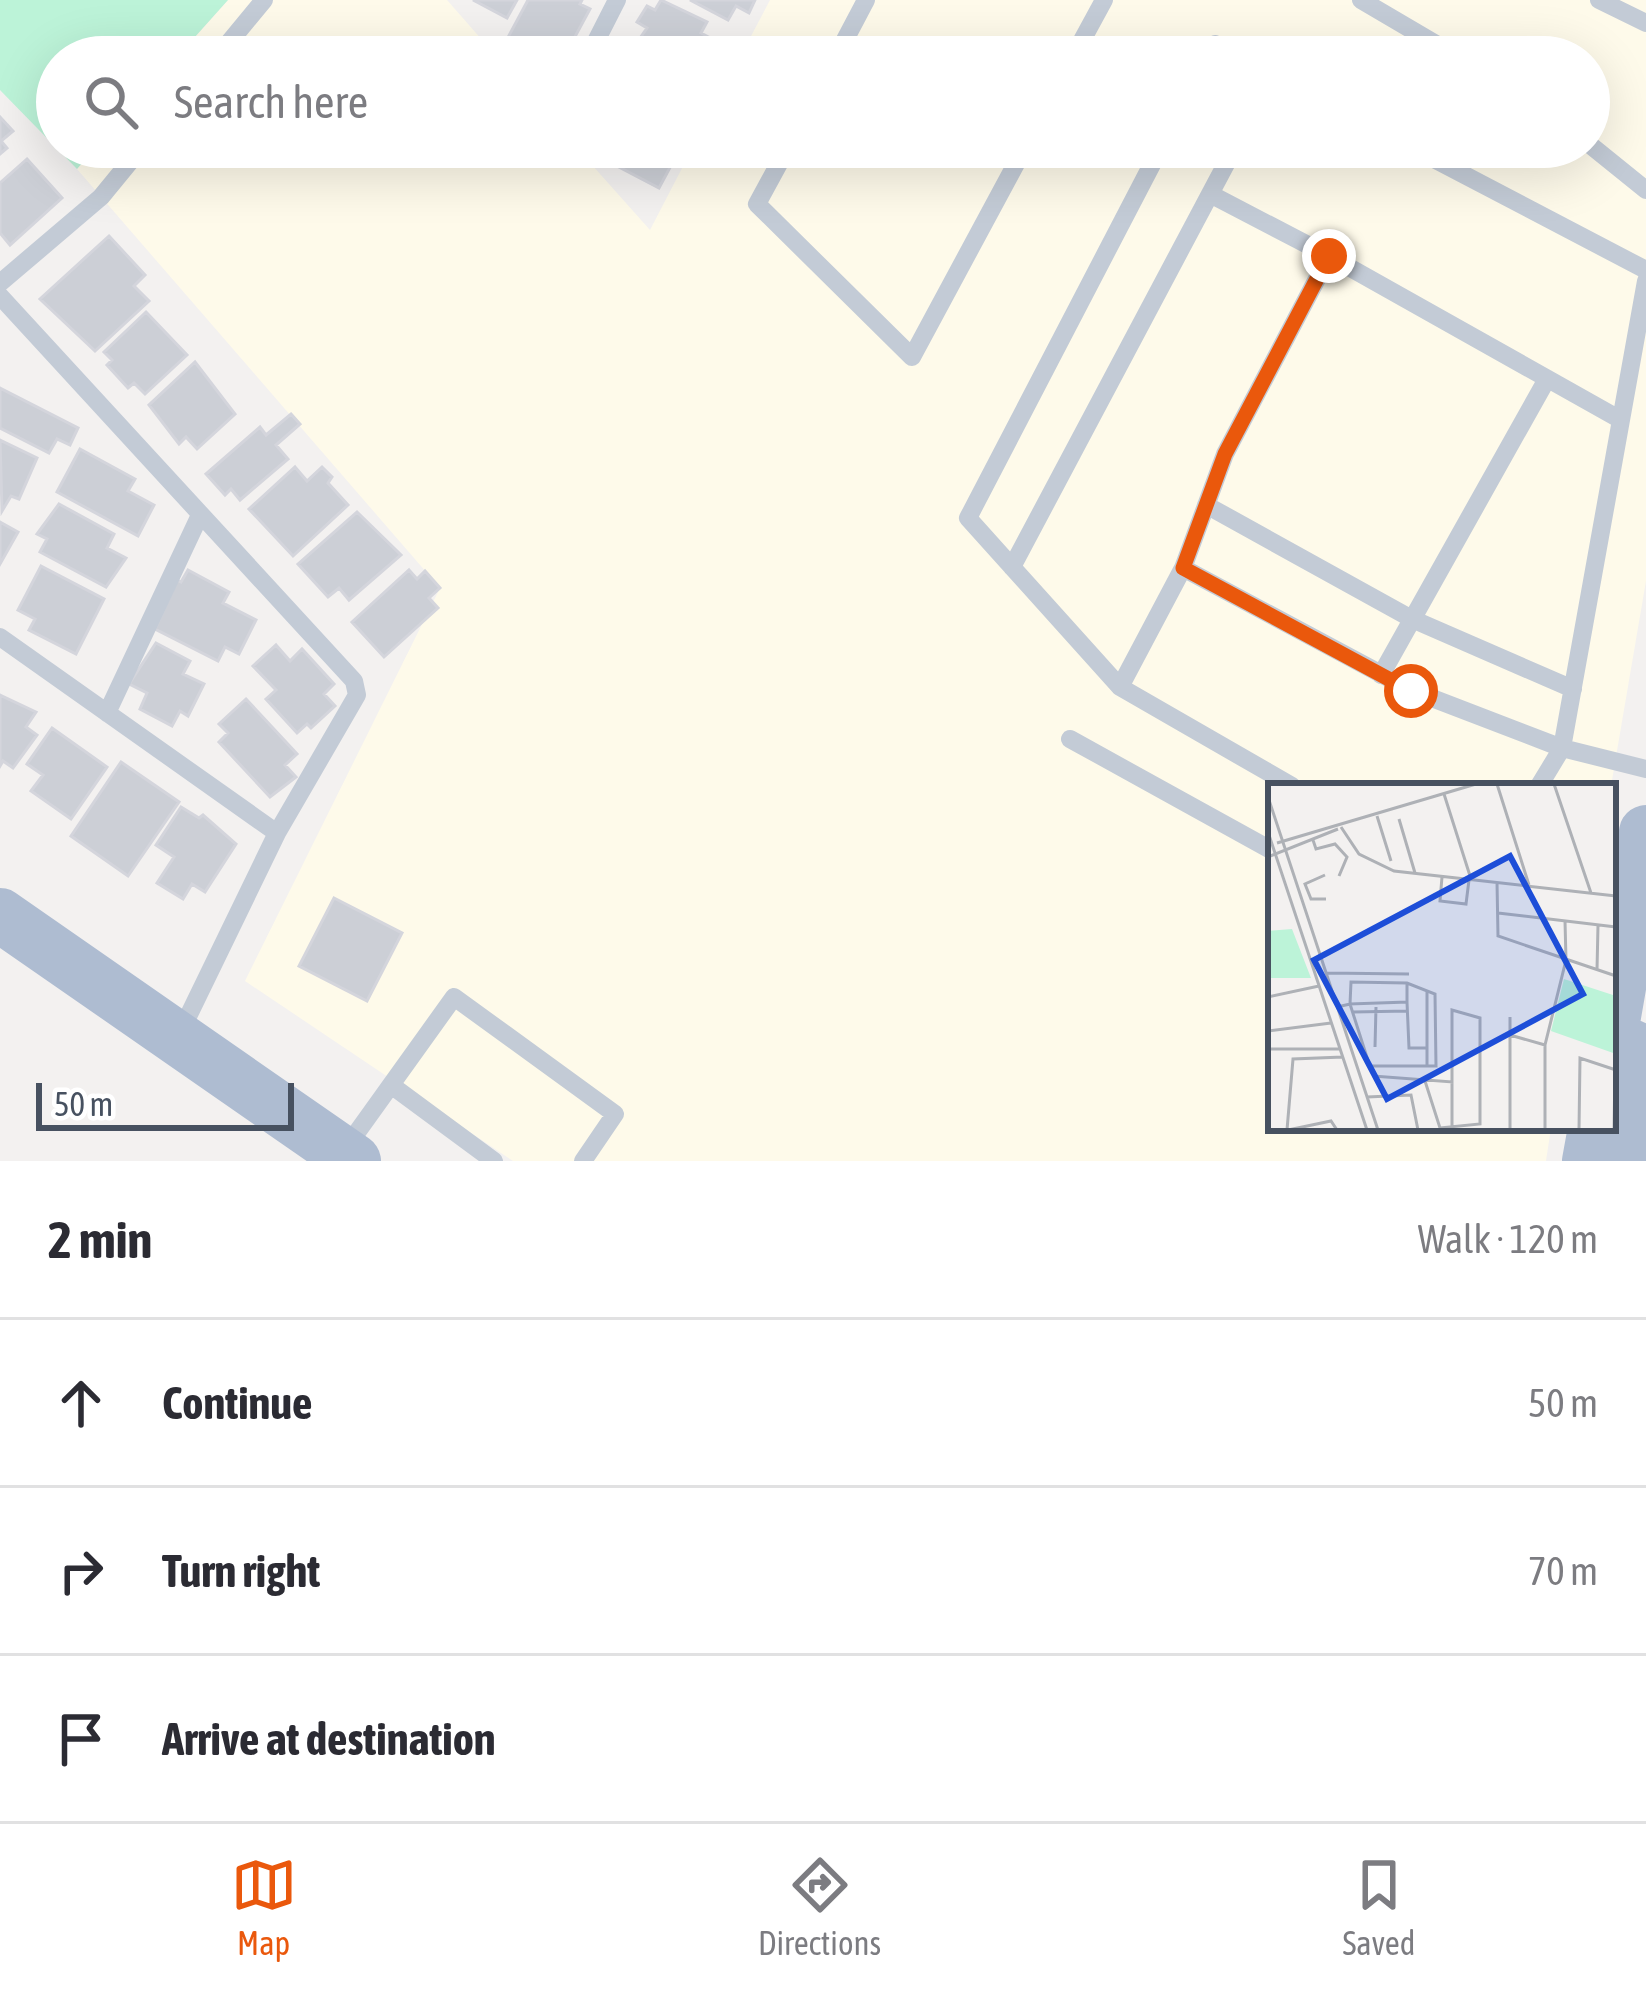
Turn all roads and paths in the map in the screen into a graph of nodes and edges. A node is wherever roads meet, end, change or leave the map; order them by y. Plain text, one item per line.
1 (265, 0) edge
2 (617, 0) edge
3 (866, 0) edge
4 (1104, 0) edge
5 (1361, 0) edge
6 (1599, 0) edge
7 (1646, 22) edge
8 (235, 36) edge
9 (599, 36) edge
10 (847, 36) edge
11 (1084, 36) edge
12 (1422, 36) edge
13 (1610, 161) edge
14 (124, 168) edge
15 (777, 168) edge
16 (1014, 168) edge
17 (1150, 168) edge
18 (1224, 168) edge
19 (1451, 168) edge
20 (1646, 190) edge
21 (1210, 194) junction
22 (1329, 256) junction
23 (1646, 270) edge
24 (1646, 281) edge
25 (0, 283) edge
26 (0, 296) edge
27 (1547, 379) junction
28 (1621, 420) junction
29 (1206, 505) junction
30 (200, 514) junction
31 (1012, 567) junction
32 (1183, 568) junction
33 (1412, 619) junction
34 (0, 637) edge
35 (1381, 675) junction
36 (1120, 687) junction
37 (1573, 688) junction
38 (107, 713) junction
39 (1070, 739) dead end
40 (1562, 748) junction
41 (1646, 769) edge
42 (1287, 783) edge
43 (1542, 783) edge
44 (278, 832) junction
45 (1645, 844) edge
46 (1268, 848) edge
47 (0, 916) edge
48 (1616, 1005) edge
49 (179, 1035) junction
50 (1616, 1039) edge
51 (391, 1085) junction
52 (1594, 1131) edge
53 (348, 1157) edge
54 (494, 1161) edge
55 (583, 1161) edge
56 (1589, 1161) edge
57 (1638, 1161) edge

1 - 8 lane
2 - 9 lane
3 - 10 lane
4 - 11 lane
5 - 12 lane
6 - 7 lane
13 - 20 lane
14 - 25 lane
15 - 16 lane
17 - 31 lane
18 - 21 lane
19 - 23 lane
21 - 22 lane
21 - 31 lane
22 - 27 lane
22 - 29 lane
24 - 28 lane
26 - 30 lane
27 - 28 lane
27 - 33 lane
28 - 37 lane
29 - 32 lane
29 - 33 lane
30 - 38 lane
30 - 44 lane
31 - 36 lane
32 - 35 lane
32 - 36 lane
33 - 35 lane
33 - 37 lane
34 - 38 lane
35 - 40 lane
36 - 42 lane
37 - 40 lane
38 - 44 lane
39 - 46 lane
40 - 41 lane
40 - 43 lane
44 - 49 lane
45 - 48 main road
47 - 49 main road
49 - 53 main road
50 - 57 main road
51 - 53 lane
51 - 54 lane
51 - 55 lane
52 - 56 main road

